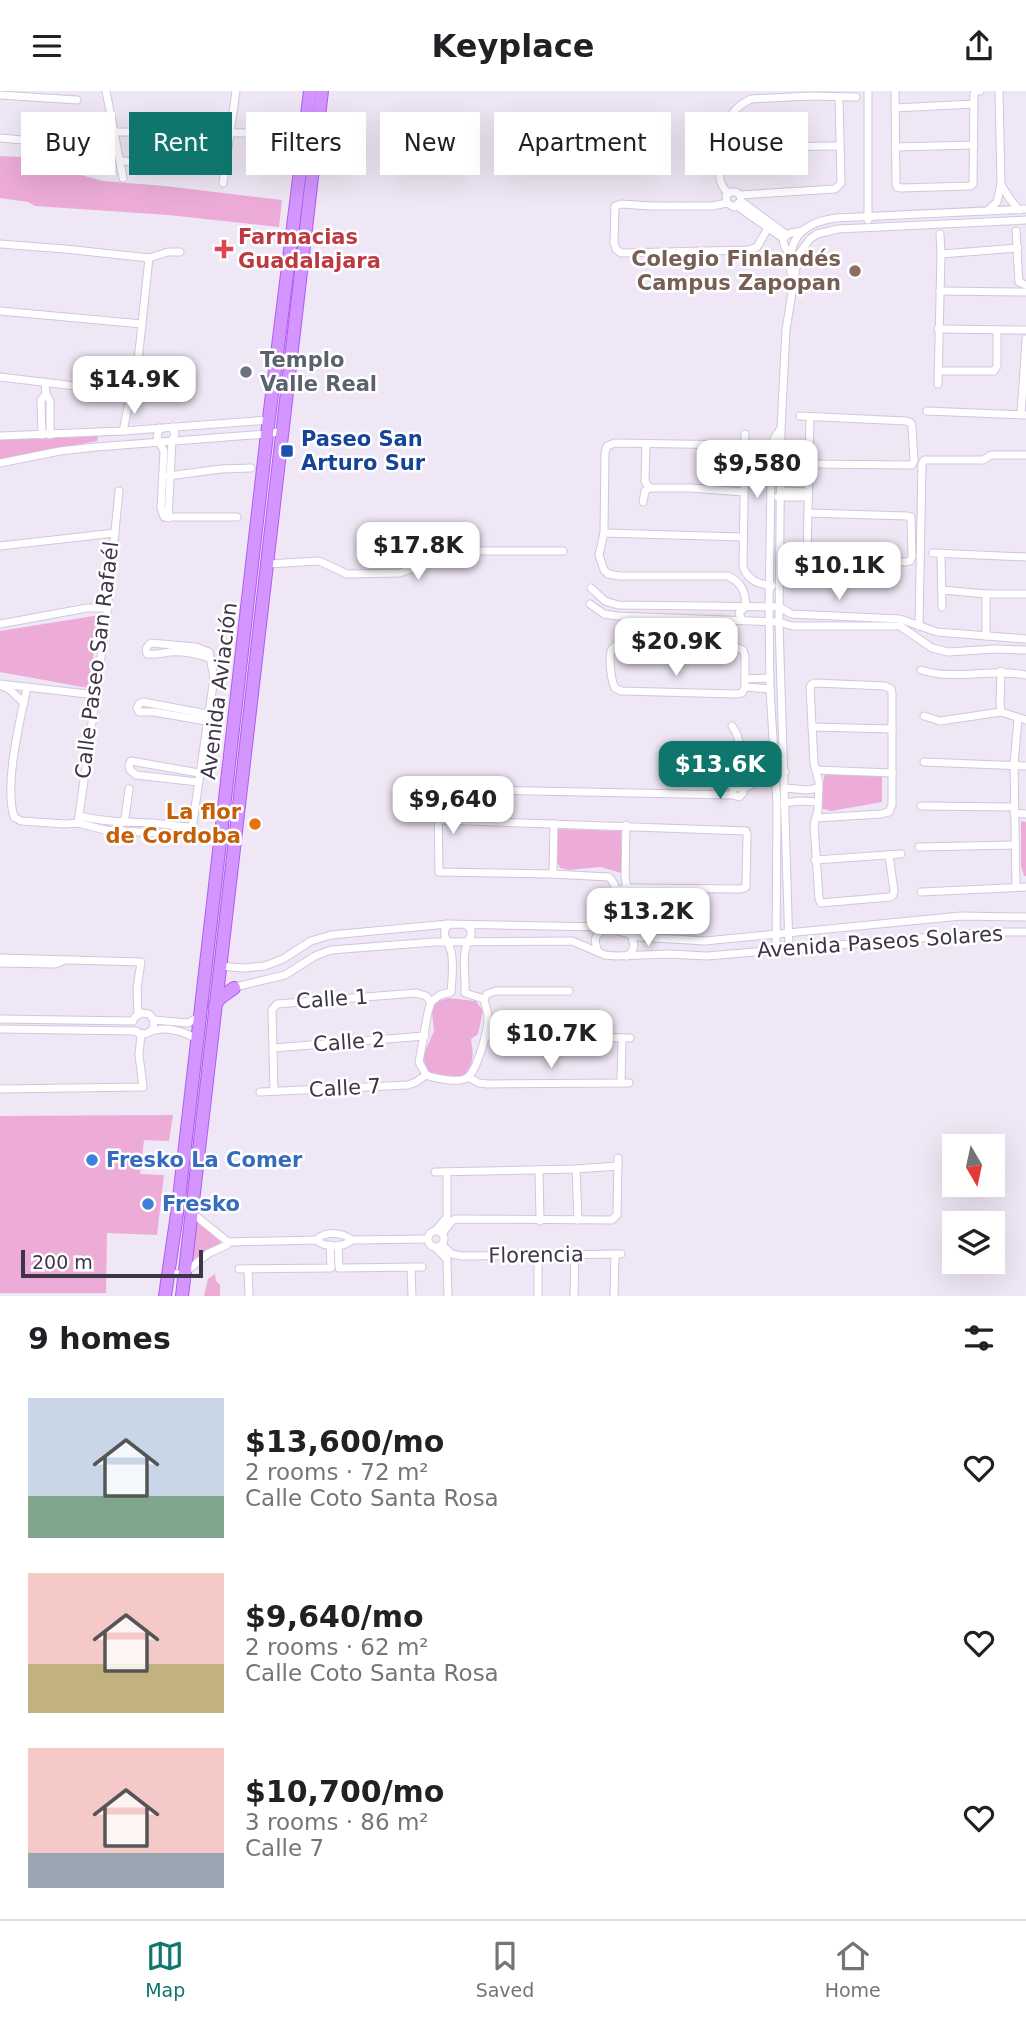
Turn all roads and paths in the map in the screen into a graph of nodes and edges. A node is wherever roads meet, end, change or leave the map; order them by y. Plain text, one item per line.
1 (106, 91) edge
2 (236, 91) edge
3 (310, 91) edge
4 (322, 91) edge
5 (868, 91) edge
6 (895, 91) edge
7 (978, 91) edge
8 (999, 91) edge
9 (0, 95) edge
10 (839, 97) junction
11 (856, 97) dead end
12 (77, 100) dead end
13 (974, 104) junction
14 (895, 108) junction
15 (111, 112) edge
16 (311, 112) edge
17 (316, 112) edge
18 (734, 112) edge
19 (232, 119) edge
20 (115, 132) joint
21 (129, 132) edge
22 (0, 138) edge
23 (21, 140) edge
24 (974, 145) junction
25 (808, 146) edge
26 (840, 146) junction
27 (895, 147) junction
28 (121, 161) junction
29 (129, 162) edge
30 (224, 175) edge
31 (299, 175) edge
32 (301, 175) edge
33 (307, 175) edge
34 (720, 175) edge
35 (123, 177) dead end
36 (300, 178) junction
37 (223, 183) dead end
38 (1001, 184) junction
39 (728, 194) junction
40 (739, 201) junction
41 (727, 203) junction
42 (1023, 210) edge
43 (986, 211) junction
44 (940, 214) junction
45 (868, 217) junction
46 (1026, 220) edge
47 (940, 224) junction
48 (770, 226) junction
49 (868, 227) junction
50 (802, 231) junction
51 (1016, 232) dead end
52 (940, 234) dead end
53 (785, 237) junction
54 (0, 244) edge
55 (1017, 249) junction
56 (180, 252) dead end
57 (941, 254) junction
58 (794, 255) junction
59 (149, 258) junction
60 (1026, 285) edge
61 (940, 291) junction
62 (1026, 292) edge
63 (0, 311) edge
64 (142, 324) junction
65 (938, 329) junction
66 (997, 330) junction
67 (1026, 330) edge
68 (1026, 339) edge
69 (137, 370) dead end
70 (938, 371) junction
71 (0, 377) edge
72 (1024, 382) edge
73 (45, 383) junction
74 (938, 384) dead end
75 (92, 388) dead end
76 (132, 388) dead end
77 (927, 411) dead end
78 (1023, 415) edge
79 (800, 417) dead end
80 (810, 417) junction
81 (269, 420) junction
82 (229, 423) junction
83 (172, 427) junction
84 (159, 428) junction
85 (781, 428) junction
86 (124, 431) junction
87 (283, 431) junction
88 (101, 432) junction
89 (267, 434) junction
90 (745, 434) dead end
91 (46, 435) junction
92 (0, 436) edge
93 (231, 437) junction
94 (172, 441) junction
95 (161, 442) junction
96 (646, 444) junction
97 (744, 445) junction
98 (96, 447) junction
99 (1026, 454) edge
100 (0, 463) edge
101 (809, 464) junction
102 (251, 468) dead end
103 (167, 476) junction
104 (771, 480) junction
105 (649, 488) junction
106 (782, 488) junction
107 (809, 488) junction
108 (119, 491) dead end
109 (743, 492) junction
110 (771, 496) junction
111 (643, 502) dead end
112 (808, 513) junction
113 (237, 517) dead end
114 (115, 533) junction
115 (604, 533) junction
116 (743, 537) junction
117 (0, 546) edge
118 (563, 551) dead end
119 (1026, 557) edge
120 (791, 559) dead end
121 (807, 559) junction
122 (742, 562) junction
123 (268, 564) junction
124 (728, 576) junction
125 (770, 585) junction
126 (780, 587) junction
127 (592, 588) dead end
128 (942, 590) junction
129 (986, 594) junction
130 (1026, 594) edge
131 (590, 604) dead end
132 (649, 605) junction
133 (746, 605) junction
134 (769, 607) junction
135 (780, 607) junction
136 (942, 607) dead end
137 (108, 608) junction
138 (648, 617) junction
139 (742, 620) junction
140 (769, 621) junction
141 (779, 621) junction
142 (900, 623) junction
143 (0, 624) edge
144 (919, 626) junction
145 (986, 636) junction
146 (1026, 639) edge
147 (1026, 650) edge
148 (211, 659) junction
149 (921, 670) dead end
150 (1001, 671) junction
151 (1026, 675) edge
152 (771, 678) junction
153 (745, 683) junction
154 (0, 685) edge
155 (27, 687) junction
156 (770, 689) junction
157 (96, 695) junction
158 (24, 703) junction
159 (1001, 712) junction
160 (924, 716) dead end
161 (207, 718) junction
162 (1022, 719) edge
163 (732, 726) dead end
164 (812, 727) junction
165 (892, 729) junction
166 (924, 762) dead end
167 (1014, 764) junction
168 (1026, 766) edge
169 (816, 770) junction
170 (785, 772) junction
171 (199, 773) junction
172 (774, 773) junction
173 (892, 773) junction
174 (198, 782) junction
175 (754, 784) junction
176 (740, 788) junction
177 (775, 788) junction
178 (785, 788) junction
179 (818, 788) junction
180 (129, 789) dead end
181 (440, 789) dead end
182 (438, 800) dead end
183 (818, 802) junction
184 (781, 803) junction
185 (921, 806) dead end
186 (1014, 810) junction
187 (1026, 814) edge
188 (816, 818) junction
189 (79, 820) junction
190 (439, 820) junction
191 (122, 823) junction
192 (554, 824) junction
193 (105, 825) junction
194 (626, 825) junction
195 (115, 831) junction
196 (191, 831) junction
197 (1015, 845) junction
198 (919, 847) dead end
199 (901, 854) dead end
200 (889, 855) junction
201 (815, 860) junction
202 (553, 874) junction
203 (1016, 887) junction
204 (1026, 887) edge
205 (627, 888) junction
206 (616, 891) junction
207 (921, 893) dead end
208 (1026, 917) edge
209 (612, 918) junction
210 (943, 918) junction
211 (627, 920) junction
212 (448, 925) junction
213 (466, 925) junction
214 (605, 927) junction
215 (1026, 932) edge
216 (629, 933) junction
217 (788, 933) junction
218 (776, 935) junction
219 (945, 936) junction
220 (639, 937) junction
221 (467, 940) junction
222 (448, 941) junction
223 (789, 948) junction
224 (776, 949) junction
225 (598, 951) junction
226 (645, 954) junction
227 (627, 956) junction
228 (0, 960) edge
229 (255, 967) junction
230 (210, 969) junction
231 (257, 982) junction
232 (217, 986) junction
233 (234, 988) junction
234 (569, 991) dead end
235 (484, 999) junction
236 (431, 1002) junction
237 (215, 1006) junction
238 (200, 1017) junction
239 (136, 1018) junction
240 (0, 1019) edge
241 (28, 1019) junction
242 (154, 1020) junction
243 (0, 1029) edge
244 (28, 1029) junction
245 (153, 1030) junction
246 (138, 1032) junction
247 (425, 1036) junction
248 (486, 1036) junction
249 (197, 1040) junction
250 (273, 1048) junction
251 (426, 1075) junction
252 (468, 1077) junction
253 (198, 1088) junction
254 (0, 1089) edge
255 (260, 1091) dead end
256 (274, 1091) junction
257 (576, 1169) junction
258 (539, 1170) junction
259 (435, 1173) dead end
260 (447, 1173) junction
261 (191, 1212) junction
262 (578, 1220) junction
263 (540, 1221) junction
264 (439, 1232) junction
265 (427, 1239) junction
266 (352, 1240) junction
267 (316, 1241) junction
268 (228, 1242) junction
269 (334, 1245) junction
270 (438, 1246) junction
271 (538, 1255) junction
272 (575, 1255) junction
273 (411, 1266) junction
274 (422, 1267) dead end
275 (335, 1268) junction
276 (168, 1273) junction
277 (183, 1274) junction
278 (165, 1296) edge
279 (181, 1296) edge
280 (249, 1296) edge
281 (412, 1296) edge
282 (448, 1296) edge
283 (538, 1296) edge
284 (574, 1296) edge
285 (614, 1296) edge

1 - 15 street
2 - 19 street
3 - 16 main road, Avenida Aviación
4 - 17 main road, Avenida Aviación
5 - 45 street
6 - 14 street
7 - 13 street
8 - 38 street
9 - 12 street
10 - 11 street
10 - 18 street
10 - 26 street
13 - 14 street
13 - 24 street
14 - 27 street
20 - 21 street
20 - 28 street
22 - 23 street
24 - 27 street
24 - 27 street
25 - 26 street
26 - 40 street
28 - 29 street
28 - 35 street
30 - 37 street
31 - 36 main road
32 - 36 main road, Avenida Aviación
33 - 87 main road, Avenida Aviación
34 - 39 street
36 - 81 main road, Avenida Aviación
38 - 42 street
38 - 43 street
39 - 40 street
39 - 41 street
40 - 41 street
40 - 48 street
41 - 48 street
42 - 43 street
43 - 44 street
44 - 45 street
44 - 47 street
45 - 49 street
45 - 50 street
46 - 47 street
47 - 49 street
48 - 53 street
49 - 58 street
50 - 53 street
50 - 58 street
51 - 55 street
52 - 57 street
53 - 58 street
54 - 59 street
55 - 57 street
55 - 60 street
56 - 59 street
57 - 61 street
58 - 85 street
59 - 64 street
61 - 62 street
61 - 65 street
63 - 64 street
64 - 69 street
65 - 66 street
65 - 70 street
66 - 67 street
66 - 70 street
68 - 72 street
70 - 74 street
71 - 73 street
72 - 78 street
73 - 75 street
73 - 91 street
76 - 86 street
77 - 78 street
79 - 80 street
80 - 101 street
80 - 101 street
81 - 82 street
81 - 89 main road, Avenida Aviación
82 - 83 street
82 - 93 street
83 - 84 street
83 - 94 street
84 - 86 street
84 - 95 street
85 - 104 street
85 - 106 street
86 - 88 street
87 - 89 street
87 - 123 main road, Avenida Aviación
88 - 91 street
88 - 98 street
89 - 93 street
89 - 230 main road, Avenida Aviación
90 - 97 street
91 - 92 street
93 - 94 street
94 - 95 street
94 - 103 street
95 - 98 street
95 - 103 street
96 - 97 street
96 - 105 street
96 - 115 street
97 - 109 street
98 - 100 street
99 - 144 street
101 - 107 street
102 - 103 street
103 - 113 street
104 - 106 street
104 - 110 street
105 - 109 street
105 - 111 street
106 - 107 street
106 - 107 street
106 - 110 street
106 - 126 street
107 - 112 street
108 - 114 street
109 - 116 street
110 - 125 street
112 - 121 street
112 - 121 street
114 - 117 street, Calle Paseo San Rafaél
114 - 137 street, Calle Paseo San Rafaél
115 - 116 street
115 - 124 street
116 - 122 street
118 - 123 street
119 - 128 street
120 - 121 street
122 - 124 street
122 - 125 street
123 - 230 main road, Avenida Aviación
124 - 133 street
125 - 126 street
125 - 134 street
126 - 135 street
127 - 132 street
128 - 129 street
128 - 136 street
129 - 130 street
129 - 145 street
131 - 138 street
132 - 133 street
132 - 138 street
133 - 134 street
133 - 139 street
134 - 135 street
134 - 140 street
135 - 141 street
135 - 142 street
137 - 143 street
137 - 157 street, Calle Paseo San Rafaél
138 - 139 street
139 - 140 street
140 - 141 street
140 - 152 street
141 - 142 street
141 - 170 street
142 - 144 street
142 - 147 street
144 - 145 street
145 - 146 street
148 - 148 street
148 - 161 street
149 - 150 street
150 - 151 street
150 - 159 street
152 - 153 street
152 - 156 street
153 - 153 street
153 - 156 street
154 - 155 street
154 - 158 street
155 - 157 street
155 - 158 street
156 - 172 street
157 - 189 street, Calle Paseo San Rafaél
158 - 189 street
159 - 160 street
159 - 162 street
161 - 161 street
161 - 171 street
162 - 167 street
163 - 176 street
164 - 165 street
164 - 165 street
164 - 169 street
165 - 173 street
166 - 167 street
167 - 168 street
167 - 186 street
169 - 173 street
169 - 179 street
170 - 172 street
170 - 178 street
171 - 174 street
171 - 174 street
172 - 175 street
172 - 177 street
173 - 188 street
174 - 196 street
175 - 176 street
175 - 177 street
176 - 181 street
177 - 184 street
178 - 179 street
178 - 184 street
179 - 183 street
180 - 191 street
182 - 190 street
183 - 184 street
183 - 188 street
184 - 217 street
184 - 218 street
185 - 186 street
186 - 187 street
186 - 197 street
188 - 201 street
189 - 193 street
190 - 192 street
190 - 202 street
191 - 193 street
191 - 195 street
191 - 196 street
192 - 194 street
192 - 202 street
193 - 195 street
194 - 205 street
194 - 205 street
195 - 196 street
197 - 198 street
197 - 203 street
199 - 200 street
200 - 201 street
200 - 201 street
202 - 206 street
203 - 204 street
203 - 207 street
205 - 206 street
205 - 211 street
206 - 209 street
208 - 210 street, Avenida Paseos Solares
209 - 211 street
209 - 214 street
210 - 217 street, Avenida Paseos Solares
210 - 219 street
211 - 216 street
212 - 213 street, Avenida Paseos Solares
212 - 222 street
212 - 229 street, Avenida Paseos Solares
213 - 214 street, Avenida Paseos Solares
213 - 221 street
214 - 216 street, Avenida Paseos Solares
214 - 225 street
215 - 219 street, Avenida Paseos Solares
216 - 220 street, Avenida Paseos Solares
216 - 227 street
217 - 218 street, Avenida Paseos Solares
217 - 223 street
218 - 220 street, Avenida Paseos Solares
218 - 224 street
219 - 223 street, Avenida Paseos Solares
220 - 226 street
221 - 222 street, Avenida Paseos Solares
221 - 225 street, Avenida Paseos Solares
221 - 235 street
222 - 231 street, Avenida Paseos Solares
222 - 236 street
223 - 224 street, Avenida Paseos Solares
224 - 226 street, Avenida Paseos Solares
225 - 227 street, Avenida Paseos Solares
226 - 227 street, Avenida Paseos Solares
228 - 239 street
229 - 230 street, Avenida Paseos Solares
229 - 231 street
230 - 232 main road, Avenida Aviación
230 - 238 main road, Avenida Aviación
231 - 233 street, Avenida Paseos Solares
232 - 233 street, Avenida Paseos Solares
232 - 237 main road, Avenida Aviación
233 - 237 main road
234 - 235 street
235 - 248 street
236 - 247 street
236 - 250 street, Calle 1
237 - 253 main road, Avenida Aviación
238 - 242 street
238 - 249 main road, Avenida Aviación
239 - 241 street
239 - 242 street
239 - 246 street
240 - 241 street
241 - 244 street
242 - 245 street
243 - 244 street
244 - 246 street
245 - 246 street
245 - 249 street
246 - 254 street
247 - 250 street, Calle 2
247 - 251 street
248 - 252 street
248 - 252 street
249 - 253 main road, Avenida Aviación
250 - 256 street, Calle 1
251 - 252 street
251 - 256 street, Calle 7
253 - 261 main road, Avenida Aviación
253 - 276 main road, Avenida Aviación
255 - 256 street, Calle 7
257 - 258 street
257 - 262 street
257 - 262 street
258 - 260 street
258 - 263 street
259 - 260 street
260 - 264 street
261 - 268 street
261 - 277 main road, Avenida Aviación
262 - 263 street
263 - 264 street
264 - 265 street
264 - 270 street
265 - 266 street
265 - 270 street
266 - 267 street
266 - 269 street
267 - 268 street
267 - 269 street
268 - 277 street
269 - 275 street
270 - 271 street, Florencia
270 - 282 street
271 - 272 street, Florencia
271 - 283 street
272 - 284 street
272 - 285 street, Florencia
273 - 274 street
273 - 275 street
273 - 281 street
275 - 280 street
276 - 277 street
276 - 278 main road, Avenida Aviación
277 - 279 main road, Avenida Aviación

